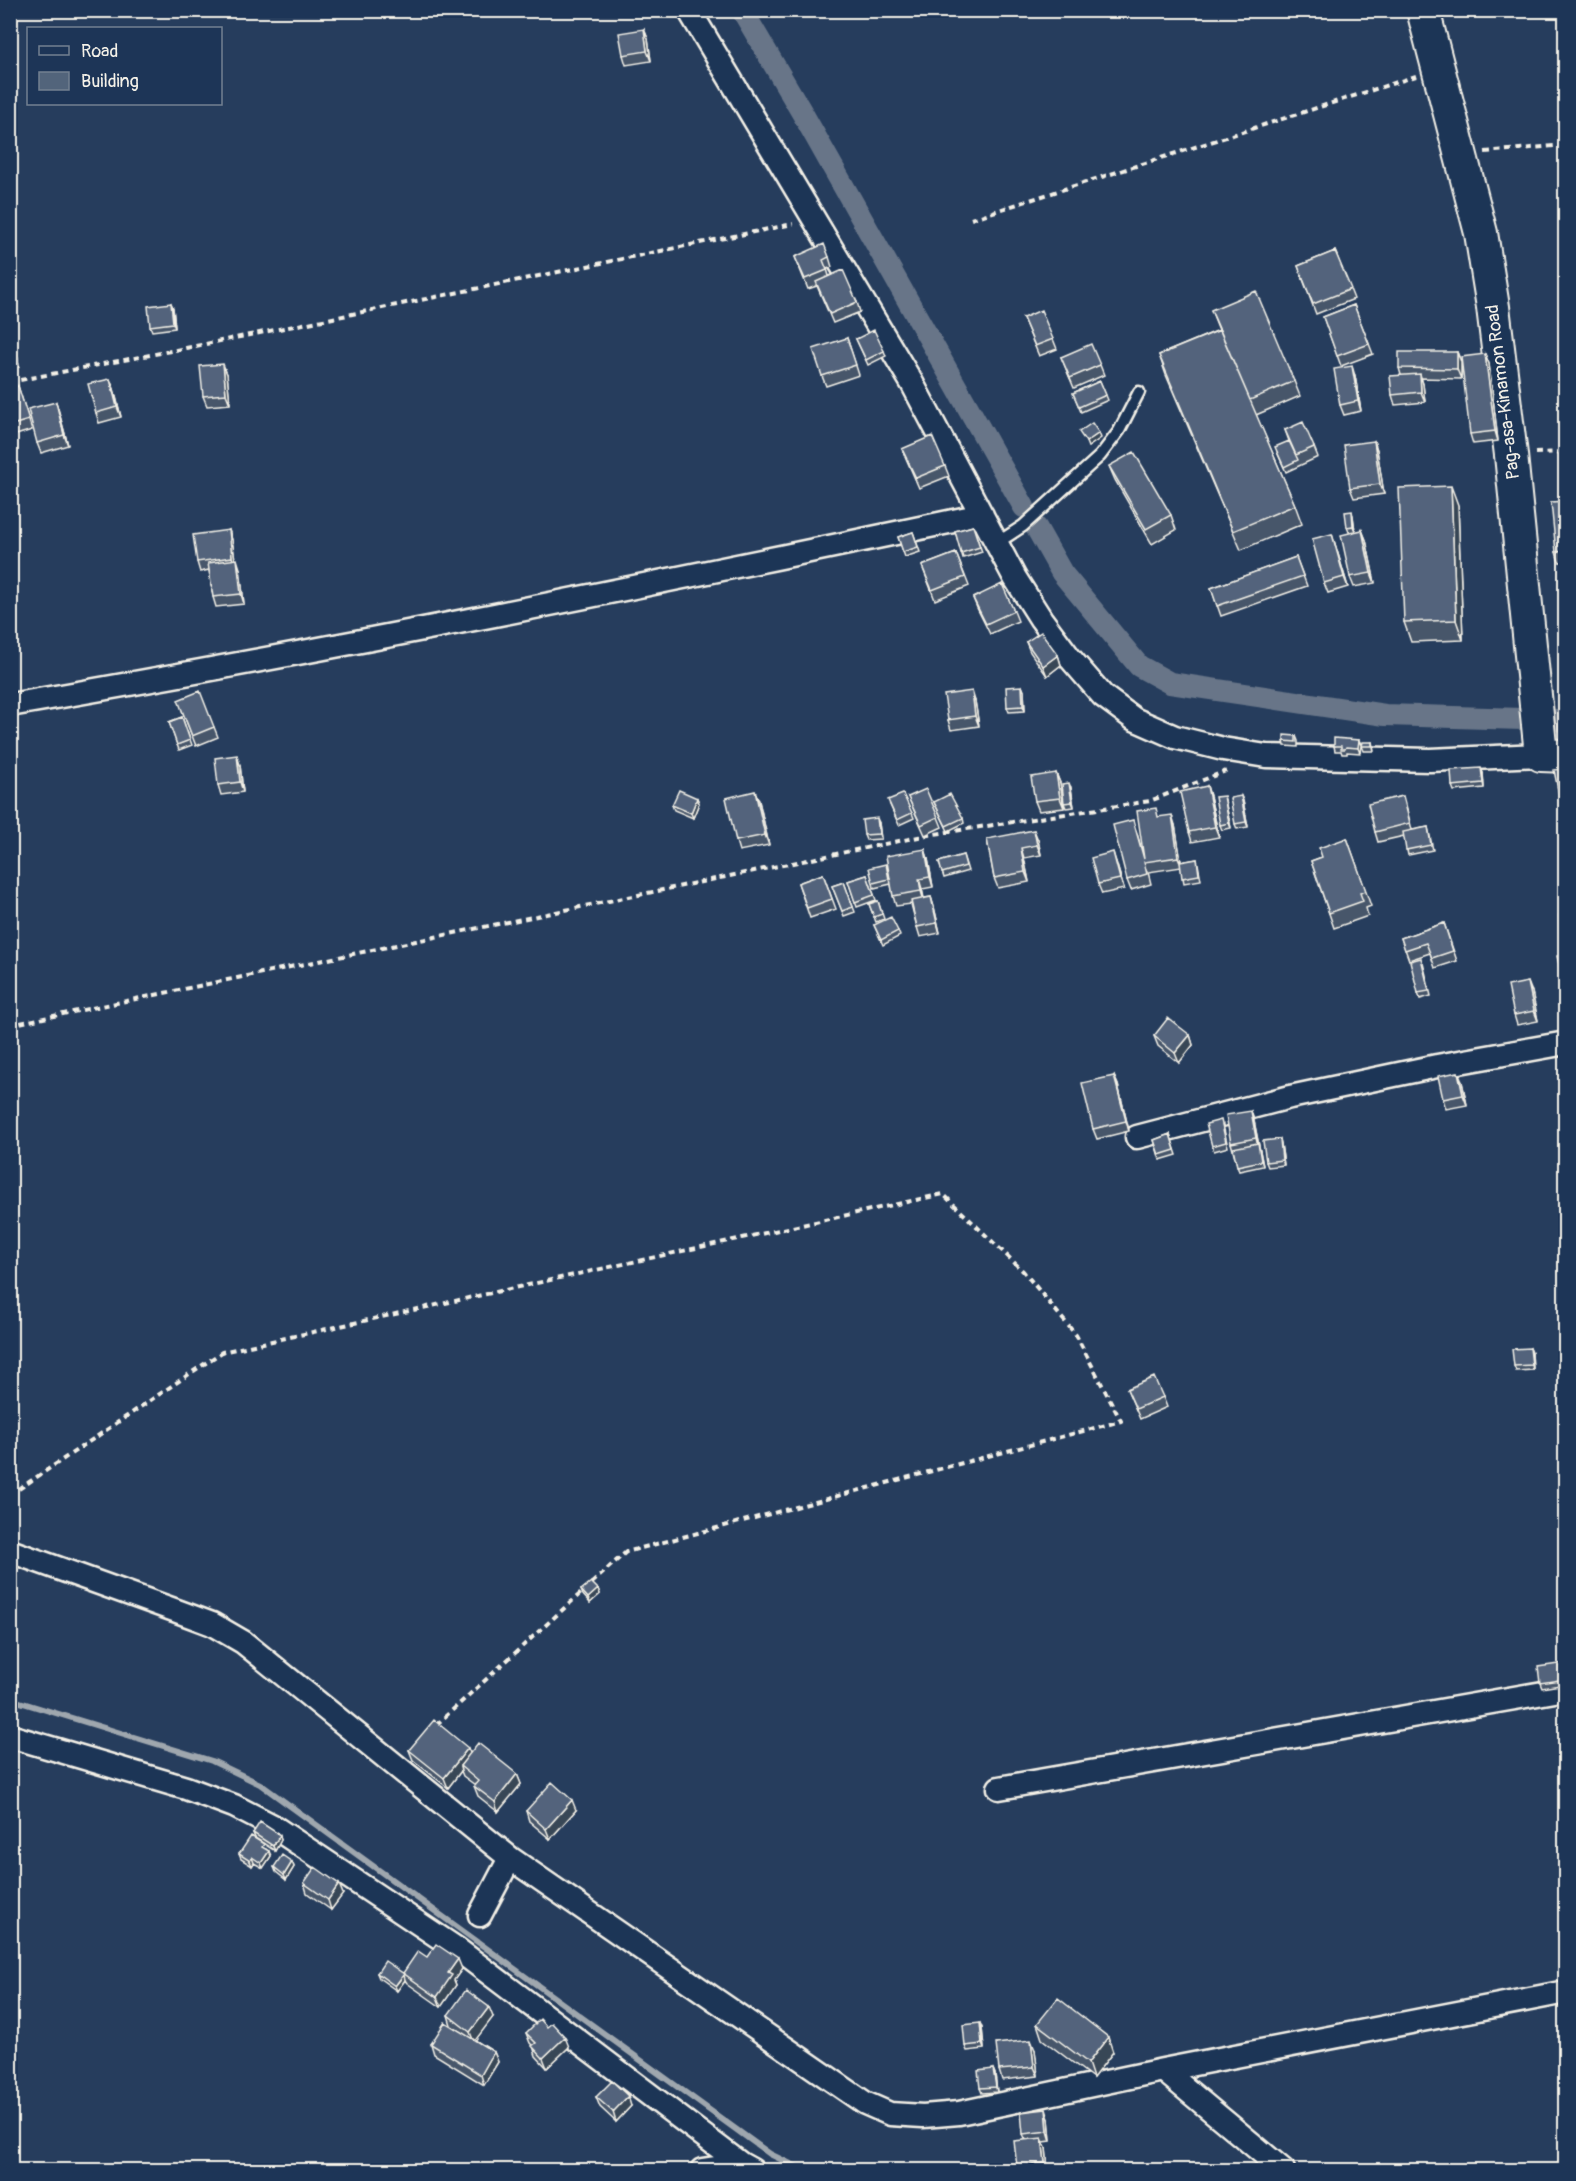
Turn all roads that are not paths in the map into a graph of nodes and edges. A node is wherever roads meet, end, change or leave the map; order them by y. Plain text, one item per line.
1 (689, 10) edge
2 (1423, 10) edge
3 (1139, 392) dead end
4 (982, 515) junction
5 (997, 543) junction
6 (10, 705) edge
7 (1553, 756) edge
8 (1566, 1043) edge
9 (1137, 1137) dead end
10 (10, 1551) edge
11 (1566, 1689) edge
12 (10, 1736) edge
13 (999, 1788) dead end
14 (510, 1857) junction
15 (480, 1915) dead end
16 (1566, 1992) edge
17 (1163, 2070) junction
18 (746, 2167) edge
19 (702, 2170) edge
20 (1282, 2170) edge

1 - 4 street
2 - 7 street, Pag-asa-Kinamon Road
3 - 5 lane
4 - 5 street
4 - 6 street
5 - 7 street
8 - 9 street
10 - 14 street
11 - 13 street
12 - 18 street
14 - 15 street
14 - 17 street
16 - 17 street
17 - 20 street
18 - 19 street

